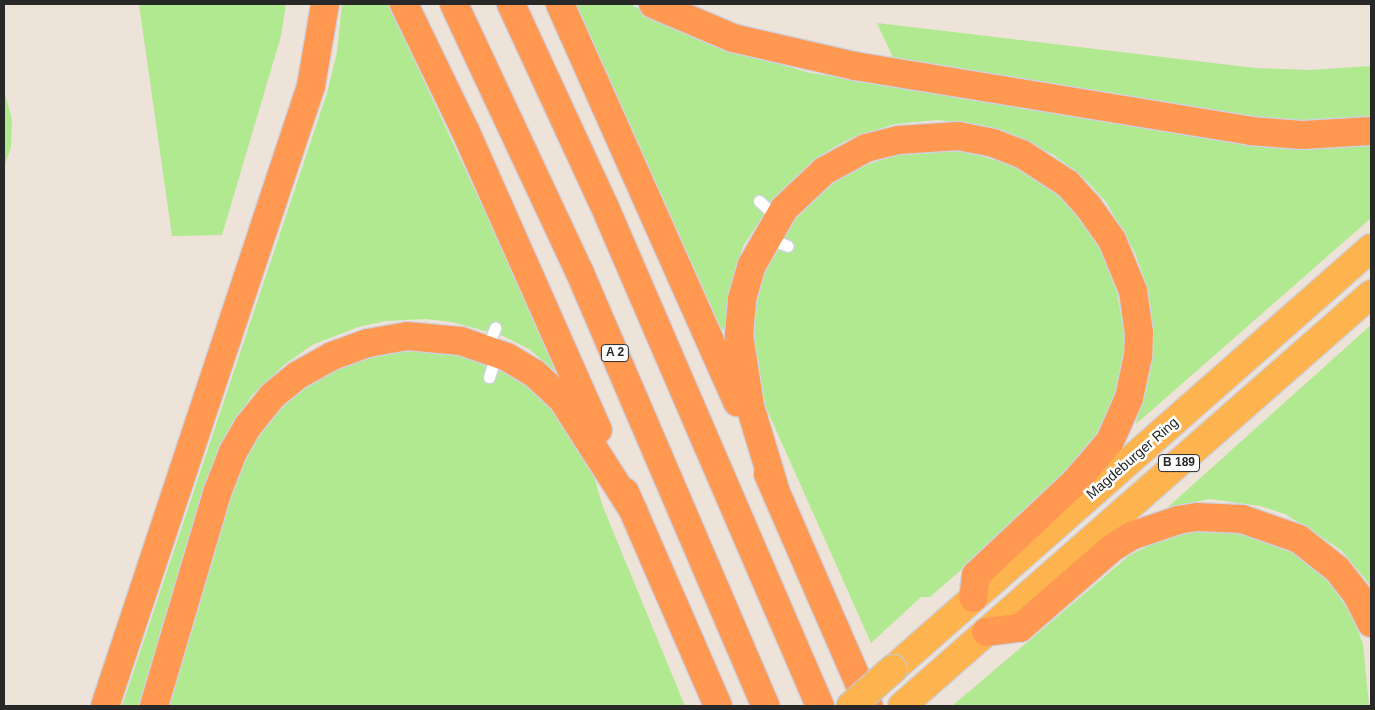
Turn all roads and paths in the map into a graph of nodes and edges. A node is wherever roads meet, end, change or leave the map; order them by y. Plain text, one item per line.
1 (325, 4) edge
2 (404, 4) edge
3 (454, 4) edge
4 (511, 4) edge
5 (560, 4) edge
6 (653, 4) edge
7 (1371, 131) edge
8 (1371, 248) edge
9 (1371, 294) edge
10 (775, 489) junction
11 (632, 510) junction
12 (973, 598) junction
13 (1371, 623) edge
14 (986, 632) junction
15 (904, 704) edge
16 (105, 706) edge
17 (154, 706) edge
18 (718, 706) edge
19 (766, 706) edge
20 (820, 706) edge
21 (851, 706) edge
22 (869, 706) edge

1 - 16 highway
2 - 11 highway
3 - 19 highway, A 2
4 - 20 highway
5 - 10 highway
6 - 7 highway
8 - 12 highway, Magdeburger Ring / B 189
9 - 14 highway, B 189
10 - 12 highway
10 - 22 highway
11 - 17 highway
11 - 18 highway
12 - 21 highway, Magdeburger Ring / B 189, bridge
13 - 14 highway
14 - 15 highway, B 189

